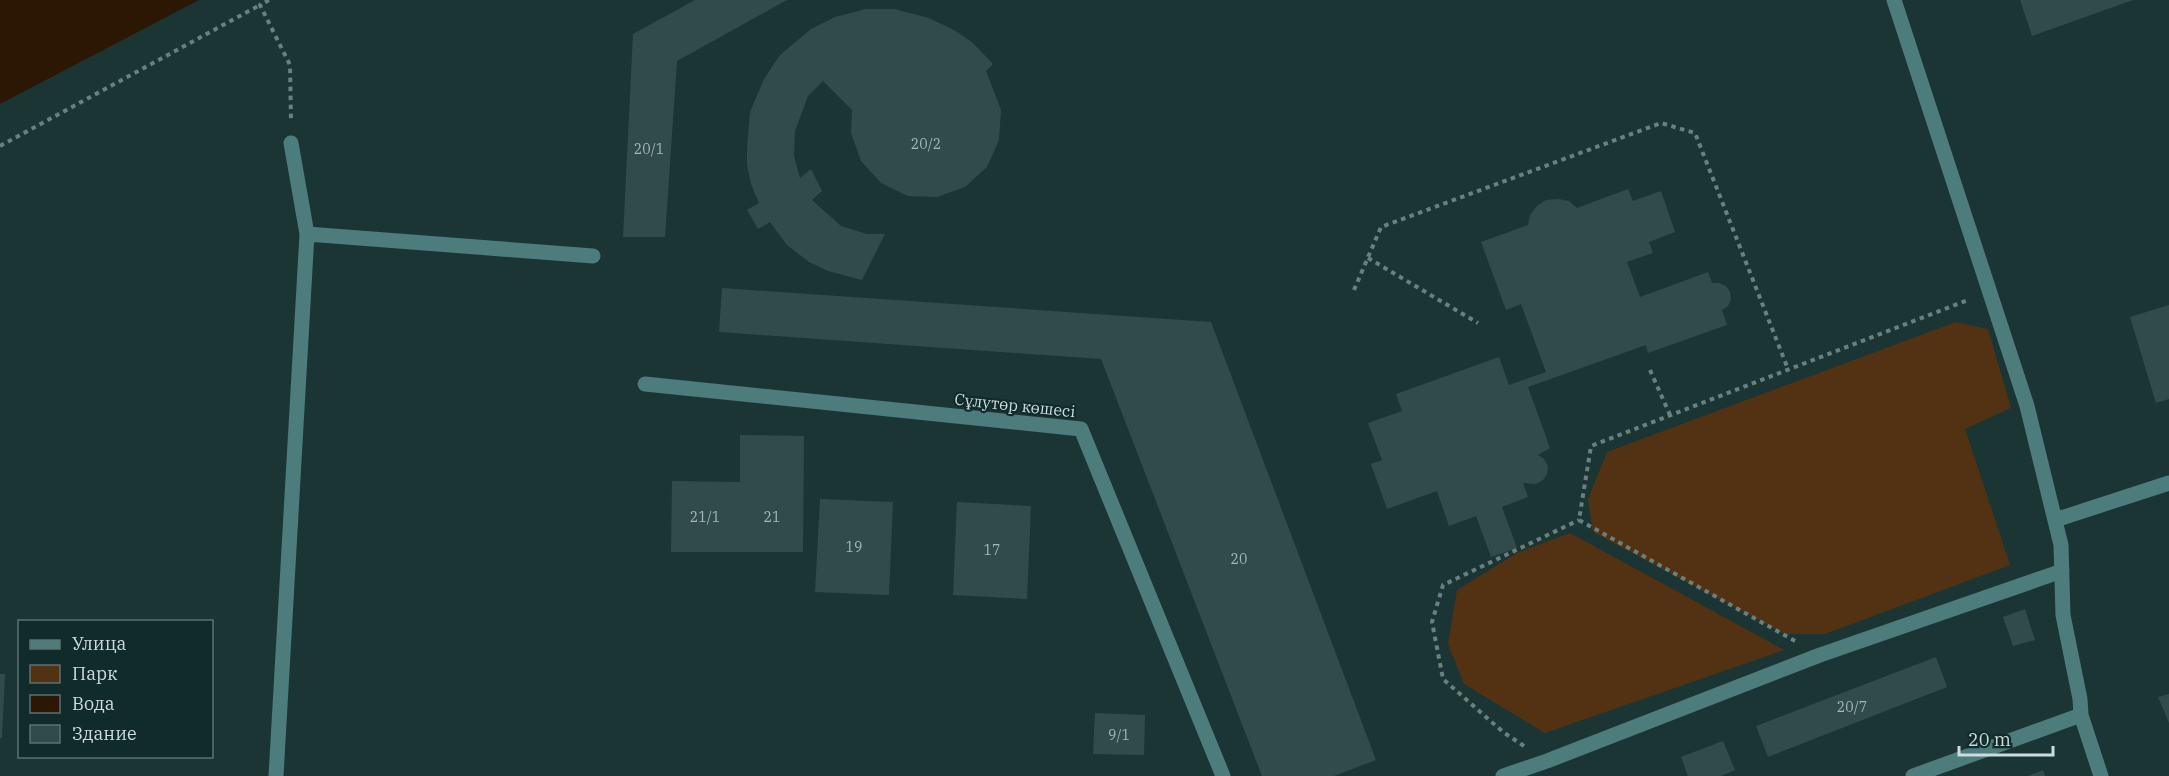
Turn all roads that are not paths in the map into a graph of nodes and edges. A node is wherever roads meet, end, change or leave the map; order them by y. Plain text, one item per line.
1 (1894, 0) edge
2 (291, 143) road end
3 (307, 234) junction
4 (592, 256) dead end
5 (645, 384) dead end
6 (2169, 483) edge
7 (2055, 520) junction
8 (2062, 571) junction
9 (2081, 715) junction
10 (276, 776) edge
11 (1223, 776) edge
12 (1503, 776) edge
13 (1913, 776) edge
14 (2101, 776) edge

1 - 7 street
2 - 3 street
3 - 4 street
3 - 10 street
5 - 11 street, Сұлутөр көшесі
6 - 7 street
7 - 8 street
8 - 9 street
8 - 12 street
9 - 13 street
9 - 14 street

